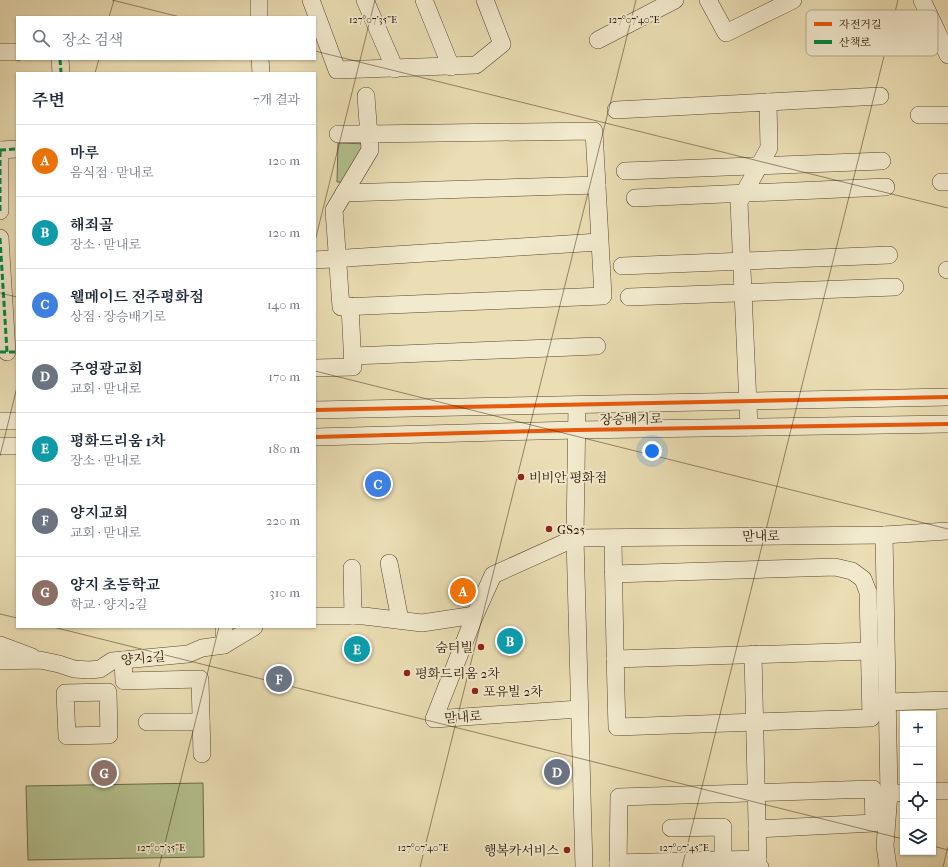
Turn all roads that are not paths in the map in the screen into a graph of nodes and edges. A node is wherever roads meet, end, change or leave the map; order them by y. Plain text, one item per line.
1 (259, 0) edge
2 (311, 0) edge
3 (365, 0) edge
4 (424, 0) edge
5 (485, 0) edge
6 (675, 0) edge
7 (708, 0) edge
8 (793, 0) edge
9 (922, 0) edge
10 (927, 10) edge
11 (259, 16) edge
12 (938, 29) edge
13 (598, 40) dead end
14 (946, 44) edge
15 (0, 52) edge
16 (16, 52) edge
17 (60, 60) edge
18 (260, 60) edge
19 (451, 66) junction
20 (395, 69) junction
21 (61, 72) edge
22 (261, 72) edge
23 (366, 96) dead end
24 (880, 96) dead end
25 (768, 102) junction
26 (616, 110) dead end
27 (919, 115) dead end
28 (948, 115) edge
29 (338, 134) dead end
30 (368, 134) junction
31 (16, 149) edge
32 (0, 150) edge
33 (882, 161) dead end
34 (760, 166) junction
35 (625, 171) dead end
36 (596, 185) junction
37 (886, 187) dead end
38 (344, 194) junction
39 (744, 194) junction
40 (635, 198) dead end
41 (0, 211) edge
42 (0, 238) edge
43 (599, 242) junction
44 (889, 255) dead end
45 (338, 259) junction
46 (316, 260) edge
47 (741, 261) junction
48 (622, 266) dead end
49 (895, 287) dead end
50 (742, 293) junction
51 (629, 297) dead end
52 (350, 306) junction
53 (597, 346) dead end
54 (8, 352) edge
55 (353, 356) junction
56 (316, 368) edge
57 (948, 397) edge
58 (748, 400) junction
59 (577, 405) junction
60 (316, 410) edge
61 (0, 421) edge
62 (16, 421) edge
63 (948, 424) edge
64 (749, 427) junction
65 (577, 430) junction
66 (316, 437) edge
67 (0, 446) edge
68 (16, 446) edge
69 (948, 531) edge
70 (884, 535) junction
71 (575, 538) junction
72 (613, 538) junction
73 (389, 563) dead end
74 (352, 568) dead end
75 (613, 574) junction
76 (475, 615) junction
77 (316, 616) edge
78 (353, 616) junction
79 (400, 620) junction
80 (224, 628) edge
81 (252, 628) edge
82 (0, 645) edge
83 (224, 645) junction
84 (870, 651) junction
85 (752, 654) junction
86 (615, 658) junction
87 (40, 660) junction
88 (123, 660) junction
89 (0, 661) edge
90 (89, 670) junction
91 (90, 693) dead end
92 (948, 700) edge
93 (887, 702) junction
94 (580, 710) junction
95 (147, 722) dead end
96 (201, 722) junction
97 (754, 722) junction
98 (202, 754) dead end
99 (936, 791) edge
100 (948, 791) edge
101 (756, 792) junction
102 (896, 793) edge
103 (671, 828) dead end
104 (757, 829) junction
105 (723, 860) junction
106 (759, 863) edge
107 (618, 865) edge
108 (584, 867) edge
109 (888, 867) edge

1 - 11 street
2 - 20 street
3 - 20 street
4 - 19 street
5 - 19 street
6 - 13 street
7 - 8 street
9 - 10 street
12 - 14 street
15 - 16 street
17 - 21 street
18 - 22 street
19 - 20 street
23 - 30 street
24 - 25 street
25 - 26 street
25 - 34 street
27 - 28 street
29 - 30 street
30 - 36 street
30 - 38 street
31 - 32 street
32 - 41 street
33 - 34 street
34 - 35 street
34 - 39 street
36 - 38 street
36 - 43 street
37 - 39 street
38 - 45 street
39 - 40 street
39 - 47 street
42 - 54 street
43 - 45 street
43 - 52 street
44 - 47 street
45 - 46 street
45 - 52 street
47 - 48 street
47 - 50 street
49 - 50 street
50 - 51 street
50 - 58 street
52 - 55 street
53 - 55 street
55 - 56 street
57 - 58 street, 장승배기로
58 - 59 street, 장승배기로
58 - 64 street
59 - 60 street, 장승배기로
59 - 65 street
61 - 62 street
63 - 64 street, 장승배기로
64 - 65 street, 장승배기로
65 - 66 street, 장승배기로
65 - 71 street
67 - 68 street
69 - 70 street, 맏내로
70 - 72 street, 맏내로
70 - 93 street
71 - 72 street, 맏내로
71 - 76 street, 맏내로
71 - 94 street
72 - 75 street
73 - 79 street
74 - 78 street
75 - 84 street
75 - 86 street
76 - 79 street
76 - 94 street, 맏내로
77 - 78 street
78 - 79 street
80 - 83 street
81 - 83 street
82 - 87 street, 양지2길
83 - 88 street, 양지2길
84 - 85 street
84 - 97 street
85 - 86 street
85 - 97 street
86 - 97 street
87 - 89 street, 양지2길
87 - 90 street, 양지2길
88 - 90 street, 양지2길
88 - 96 street
90 - 91 street
92 - 93 street
93 - 102 street
94 - 108 street
95 - 96 street
96 - 98 street
97 - 101 street
99 - 100 street
101 - 104 street
101 - 104 street
101 - 107 street
102 - 109 street
103 - 105 street
104 - 106 street
105 - 106 street
105 - 107 street

